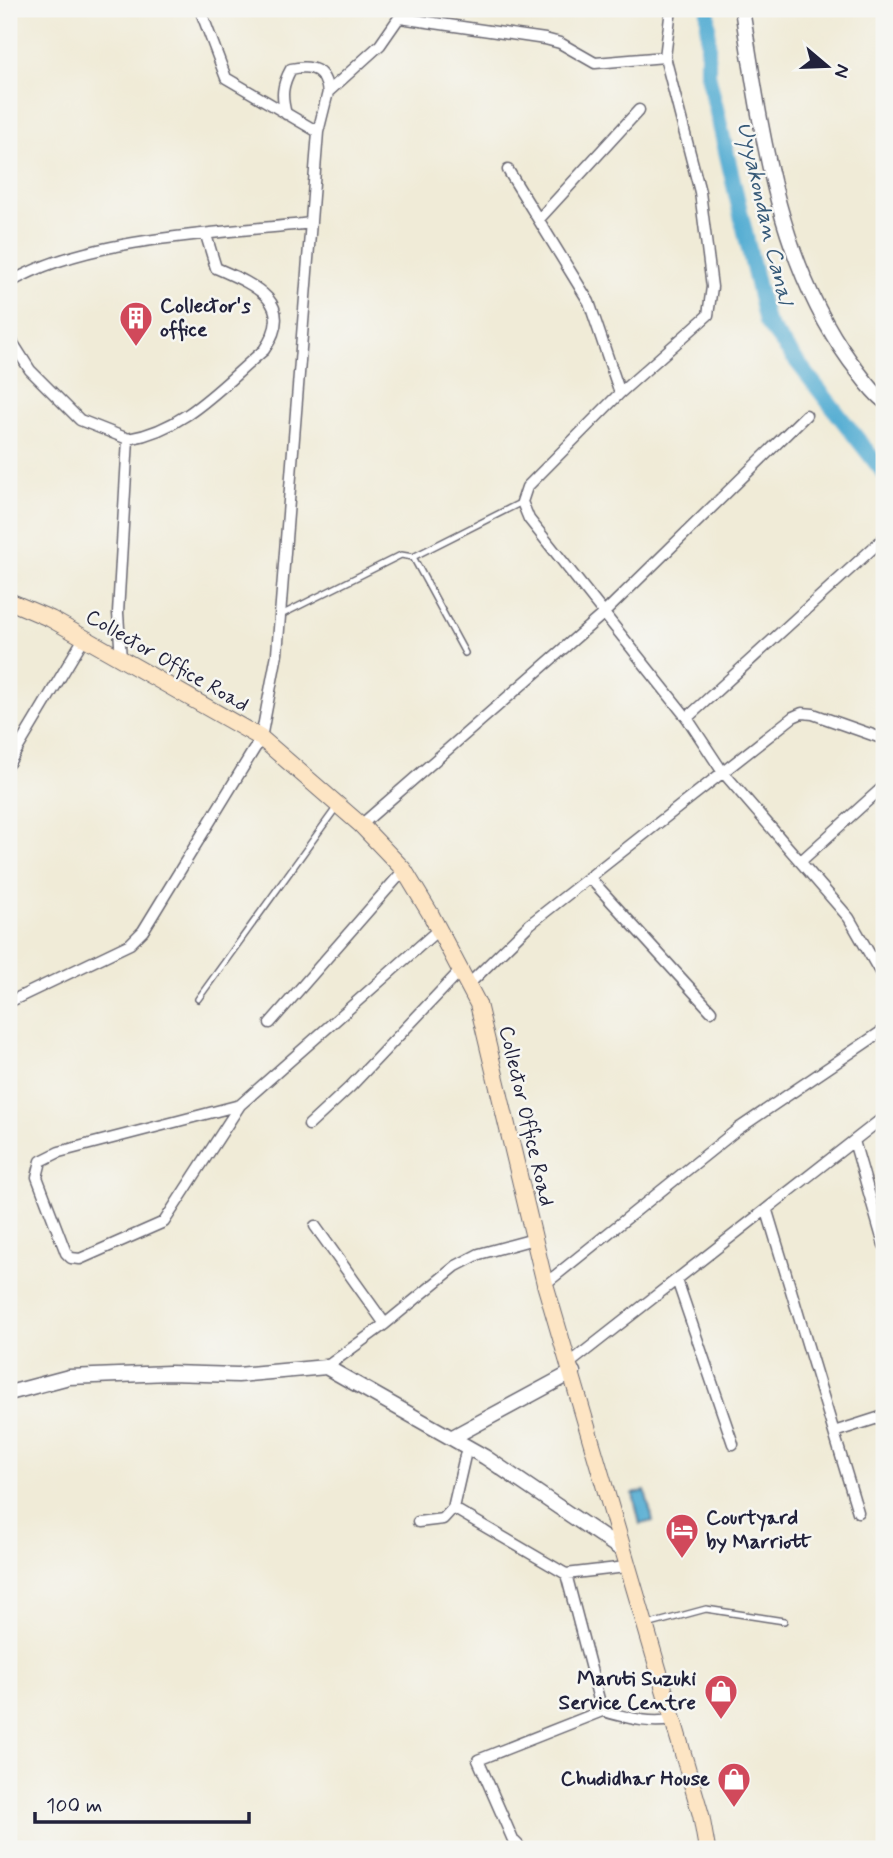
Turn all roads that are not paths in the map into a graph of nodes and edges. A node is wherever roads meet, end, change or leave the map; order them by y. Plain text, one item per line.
1 (200, 9) edge
2 (671, 9) edge
3 (741, 9) edge
4 (402, 13) edge
5 (665, 57) junction
6 (328, 92) junction
7 (639, 110) dead end
8 (286, 114) junction
9 (318, 132) junction
10 (508, 170) dead end
11 (538, 219) junction
12 (311, 223) junction
13 (206, 235) junction
14 (9, 283) edge
15 (9, 337) edge
16 (620, 393) junction
17 (884, 401) edge
18 (806, 415) dead end
19 (128, 439) junction
20 (522, 502) junction
21 (884, 538) edge
22 (413, 557) junction
23 (9, 601) edge
24 (603, 614) junction
25 (281, 615) junction
26 (84, 638) junction
27 (465, 653) dead end
28 (121, 660) junction
29 (687, 718) junction
30 (261, 738) junction
31 (884, 739) edge
32 (9, 763) edge
33 (723, 771) junction
34 (884, 786) edge
35 (337, 805) junction
36 (361, 825) junction
37 (801, 861) junction
38 (404, 870) junction
39 (589, 877) junction
40 (439, 929) junction
41 (884, 977) edge
42 (464, 978) junction
43 (198, 999) dead end
44 (9, 1002) edge
45 (711, 1011) dead end
46 (270, 1023) dead end
47 (884, 1030) edge
48 (240, 1105) junction
49 (884, 1117) edge
50 (309, 1125) dead end
51 (854, 1142) junction
52 (767, 1211) junction
53 (315, 1226) dead end
54 (534, 1239) junction
55 (884, 1245) edge
56 (677, 1280) junction
57 (545, 1284) junction
58 (385, 1324) junction
59 (326, 1367) junction
60 (572, 1368) junction
61 (9, 1392) edge
62 (884, 1416) edge
63 (834, 1433) junction
64 (451, 1438) junction
65 (733, 1444) dead end
66 (467, 1447) junction
67 (453, 1508) junction
68 (858, 1512) dead end
69 (418, 1522) dead end
70 (622, 1550) junction
71 (626, 1567) junction
72 (566, 1574) junction
73 (784, 1621) dead end
74 (643, 1625) junction
75 (602, 1711) junction
76 (672, 1720) junction
77 (522, 1849) edge
78 (707, 1849) edge

1 - 8 street
2 - 5 street
3 - 17 street
4 - 5 street
4 - 6 street
5 - 16 street
6 - 8 street
6 - 9 street
7 - 11 street
8 - 9 street
9 - 12 street
10 - 11 street
11 - 16 street
12 - 13 street
12 - 25 street
13 - 14 street
13 - 19 street
15 - 19 street
16 - 20 street
18 - 24 street
19 - 28 street
20 - 22 lane
20 - 24 street
21 - 29 street
22 - 25 lane
22 - 27 lane
23 - 26 main road, Collector Office Road
24 - 29 street
24 - 36 street
25 - 30 street
26 - 28 main road, Collector Office Road
26 - 32 street
28 - 30 main road, Collector Office Road
29 - 33 street
30 - 35 main road, Collector Office Road
30 - 44 street
31 - 33 street
33 - 37 street
33 - 39 street
34 - 37 street
35 - 36 main road, Collector Office Road
35 - 43 lane
36 - 38 main road, Collector Office Road
37 - 41 street
38 - 40 main road, Collector Office Road
38 - 46 street
39 - 42 street
39 - 45 street
40 - 42 main road, Collector Office Road
40 - 48 street
42 - 50 street
42 - 54 main road, Collector Office Road
47 - 57 street
48 - 48 street
49 - 51 street
51 - 52 street
51 - 55 street
52 - 56 street
52 - 63 street
53 - 58 street
54 - 57 main road, Collector Office Road
54 - 58 street
56 - 60 street
56 - 65 street
57 - 60 main road, Collector Office Road
58 - 59 street
59 - 61 street
59 - 64 street
60 - 64 street
60 - 70 main road, Collector Office Road
62 - 63 street
63 - 68 street
64 - 66 street
66 - 67 street
66 - 70 street
67 - 69 street
67 - 72 street
70 - 71 main road, Collector Office Road
71 - 72 street
71 - 74 main road, Collector Office Road
72 - 75 street
73 - 74 lane
74 - 76 main road, Collector Office Road
75 - 76 street
75 - 77 street
76 - 78 main road, Collector Office Road

